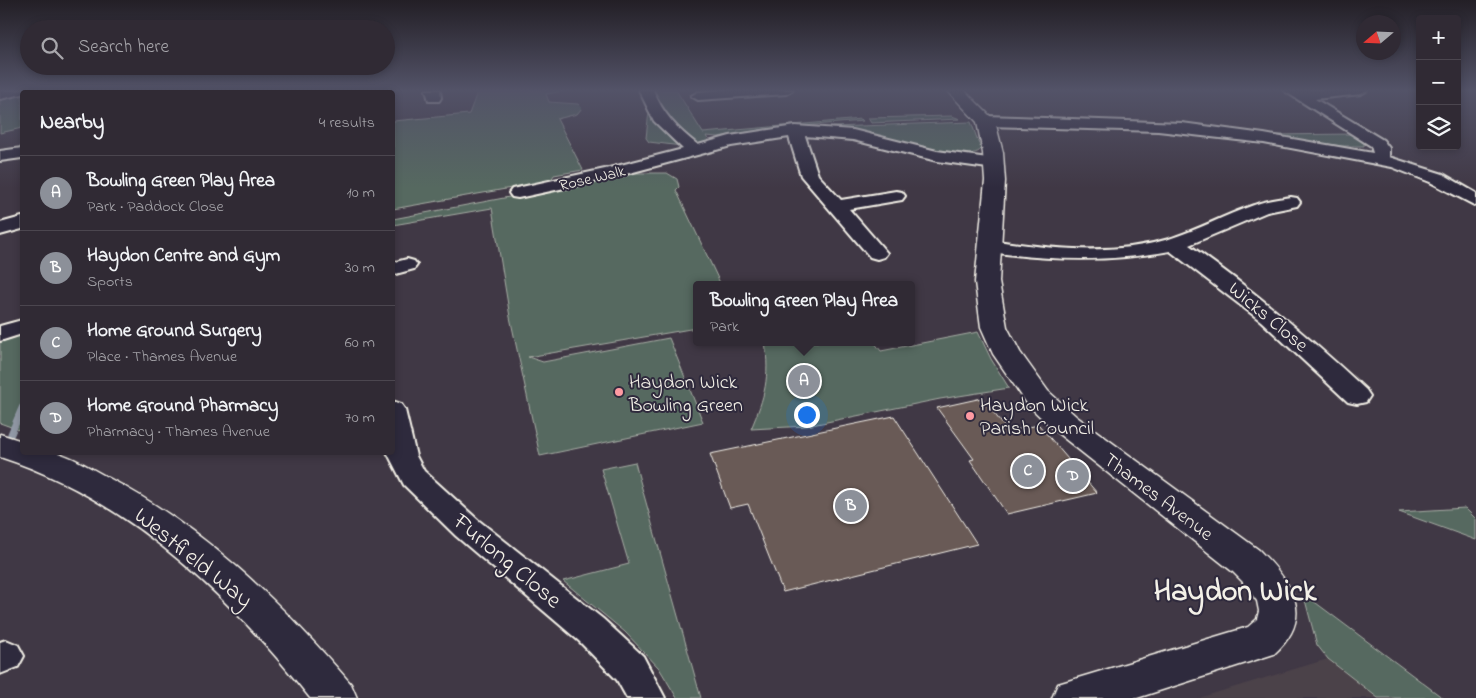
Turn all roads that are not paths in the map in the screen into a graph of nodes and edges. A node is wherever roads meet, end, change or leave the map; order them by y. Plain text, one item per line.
1 (662, 123) edge
2 (986, 123) edge
3 (1027, 123) edge
4 (1344, 123) edge
5 (795, 131) junction
6 (695, 150) junction
7 (20, 153) edge
8 (0, 156) edge
9 (1381, 159) junction
10 (995, 164) junction
11 (518, 193) dead end
12 (896, 196) dead end
13 (1476, 201) edge
14 (1291, 202) dead end
15 (836, 206) junction
16 (20, 224) edge
17 (0, 230) edge
18 (1174, 244) junction
19 (991, 246) junction
20 (878, 254) dead end
21 (20, 328) edge
22 (0, 334) edge
23 (1357, 396) dead end
24 (395, 424) edge
25 (0, 445) edge
26 (20, 451) edge
27 (30, 455) edge
28 (336, 698) edge
29 (647, 698) edge
30 (1073, 698) edge

1 - 6 street
2 - 10 street, Thames Avenue
3 - 9 street
4 - 9 street
5 - 6 street, Rose Walk
5 - 10 street, Rose Walk
5 - 15 street
6 - 11 street, Rose Walk
7 - 8 street
9 - 13 street
10 - 19 street, Thames Avenue
12 - 15 street
14 - 18 street
15 - 20 street
16 - 17 street
18 - 19 street
18 - 23 street, Wicks Close
19 - 30 street, Thames Avenue
21 - 22 street
24 - 29 street, Furlong Close
25 - 26 street, Westfield Way
27 - 28 street, Westfield Way

